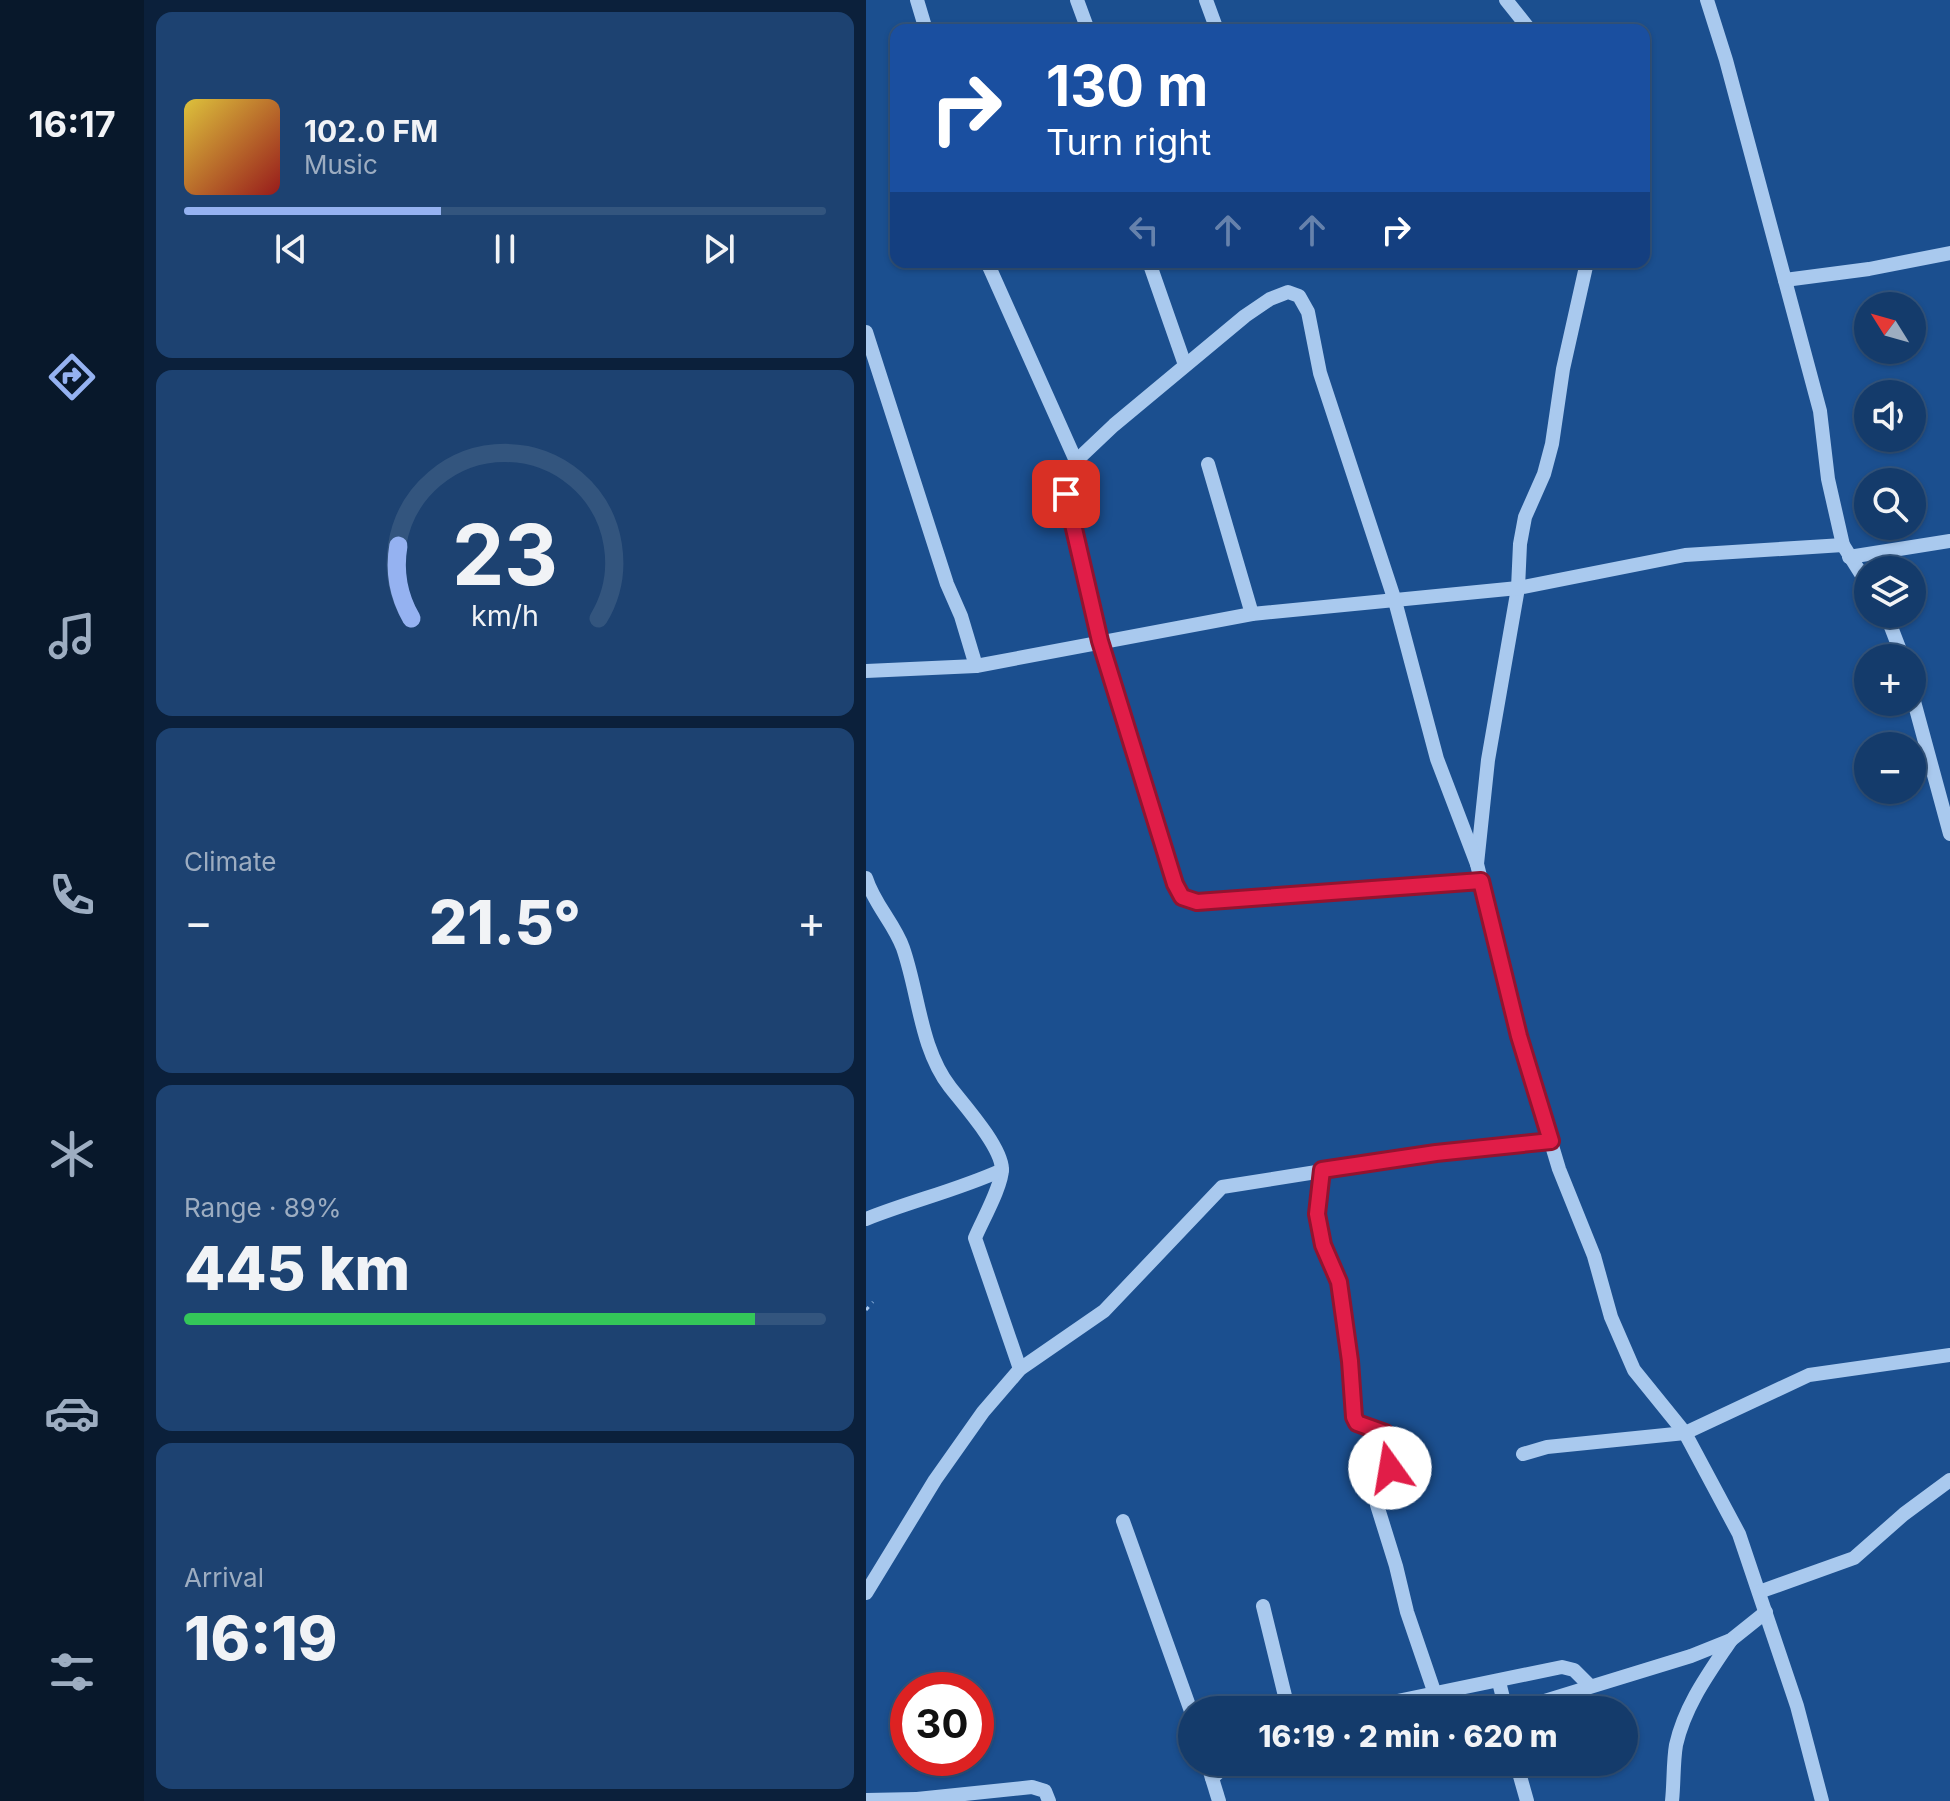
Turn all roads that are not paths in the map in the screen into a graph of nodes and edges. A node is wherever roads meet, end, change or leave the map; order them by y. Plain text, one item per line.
1 (917, 0) edge
2 (1077, 0) edge
3 (1206, 0) edge
4 (1506, 0) edge
5 (1707, 0) edge
6 (924, 24) edge
7 (1086, 24) edge
8 (1215, 24) edge
9 (1525, 24) edge
10 (1950, 253) edge
11 (990, 268) edge
12 (1151, 268) edge
13 (1586, 268) edge
14 (1785, 280) junction
15 (866, 332) edge
16 (1185, 365) junction
17 (1076, 461) junction
18 (1208, 464) dead end
19 (1950, 541) edge
20 (1846, 551) junction
21 (1854, 563) edge
22 (1518, 588) junction
23 (1395, 601) junction
24 (1252, 614) junction
25 (1100, 641) junction
26 (976, 666) junction
27 (866, 671) edge
28 (1918, 716) edge
29 (1949, 825) edge
30 (1477, 864) junction
31 (866, 878) edge
32 (1481, 881) junction
33 (1551, 1141) junction
34 (1002, 1170) junction
35 (1322, 1170) junction
36 (866, 1219) edge
37 (1950, 1355) edge
38 (1020, 1369) junction
39 (1685, 1433) junction
40 (1523, 1454) dead end
41 (1950, 1480) edge
42 (1123, 1521) dead end
43 (1759, 1592) junction
44 (866, 1593) edge
45 (1263, 1606) dead end
46 (1766, 1612) junction
47 (1731, 1640) junction
48 (1499, 1682) junction
49 (1590, 1686) junction
50 (1435, 1694) junction
51 (1186, 1696) edge
52 (1285, 1696) edge
53 (1425, 1696) edge
54 (1502, 1696) edge
55 (1559, 1696) edge
56 (1214, 1776) edge
57 (1520, 1776) edge
58 (1212, 1778) joint
59 (866, 1800) edge
60 (918, 1800) edge
61 (1049, 1801) edge
62 (1219, 1801) edge
63 (1527, 1801) edge
64 (1672, 1801) edge
65 (1822, 1801) edge

1 - 6 street
2 - 7 street
3 - 8 street
4 - 9 street
5 - 14 street
10 - 14 street
11 - 17 street
12 - 16 street
13 - 22 street
14 - 20 street
15 - 26 street
16 - 17 street
16 - 23 street
17 - 25 street
18 - 24 street
19 - 20 street
20 - 21 street
20 - 22 street
22 - 23 street
22 - 30 street
23 - 24 street
23 - 30 street
24 - 25 street
25 - 26 street
25 - 32 street
26 - 27 street
28 - 29 street
30 - 32 street
31 - 34 street
32 - 33 street
33 - 35 street
33 - 39 street
34 - 36 street
34 - 38 street
35 - 38 street
35 - 50 street
37 - 39 street
38 - 44 street
39 - 40 street
39 - 43 street
41 - 43 street
42 - 51 street
43 - 46 street
45 - 52 street
46 - 47 street
46 - 65 street
47 - 49 street
47 - 64 street
48 - 49 street
48 - 50 street
48 - 54 street
49 - 55 street
50 - 53 street
56 - 58 street
57 - 63 street
58 - 62 street
59 - 60 street
60 - 61 street

